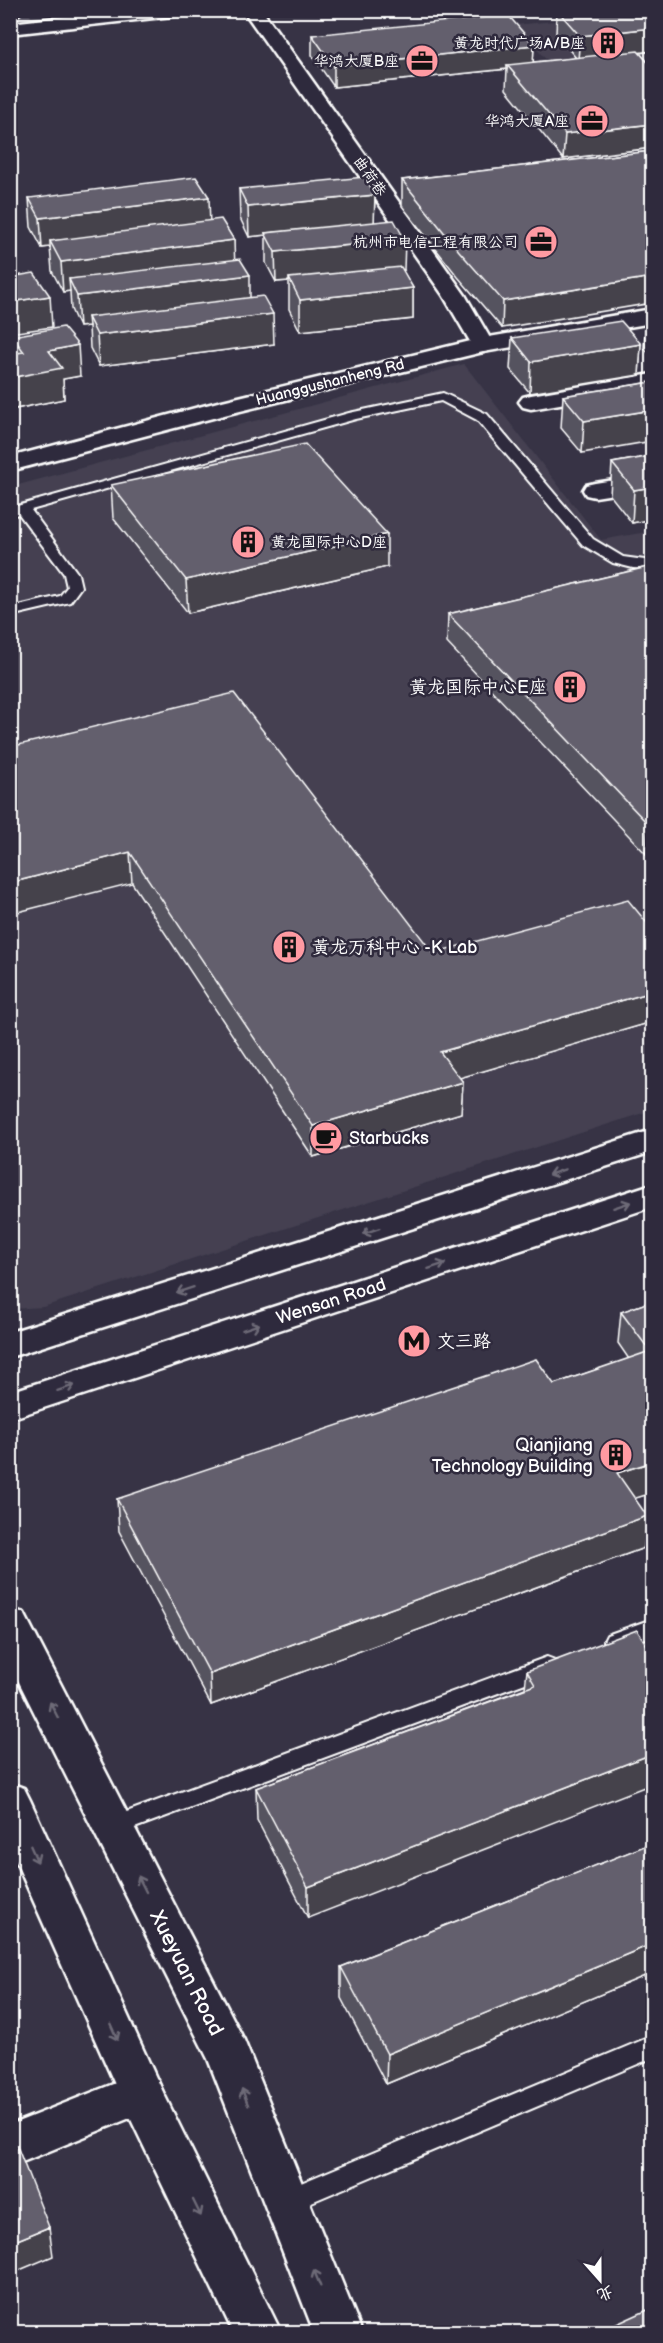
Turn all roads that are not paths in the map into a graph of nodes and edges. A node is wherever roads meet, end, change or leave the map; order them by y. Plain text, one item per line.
1 (181, 10) edge
2 (252, 10) edge
3 (10, 29) edge
4 (652, 316) edge
5 (483, 345) junction
6 (650, 373) edge
7 (531, 402) dead end
8 (10, 465) edge
9 (652, 481) edge
10 (595, 490) dead end
11 (16, 510) edge
12 (652, 565) edge
13 (10, 612) edge
14 (652, 1141) edge
15 (652, 1195) edge
16 (10, 1345) edge
17 (10, 1406) edge
18 (10, 1624) edge
19 (652, 1627) edge
20 (596, 1648) edge
21 (562, 1661) edge
22 (10, 1800) edge
23 (113, 1827) junction
24 (652, 2047) edge
25 (141, 2093) junction
26 (10, 2146) edge
27 (286, 2201) junction
28 (257, 2332) edge
29 (338, 2332) edge

1 - 3 main road
2 - 5 main road, 曲荷巷
4 - 5 main road, Huanggushanheng Rd
5 - 8 main road, Huanggushanheng Rd
6 - 7 main road
9 - 10 main road
11 - 12 lane
11 - 13 lane
14 -> 16 main road
17 -> 15 main road, Wensan Road
23 -> 18 main road, Xueyuan Road
19 - 20 lane
21 - 23 lane
22 -> 25 main road
27 -> 23 main road, Xueyuan Road
24 - 27 lane
25 - 26 main road
25 -> 28 main road
29 -> 27 main road, Xueyuan Road

